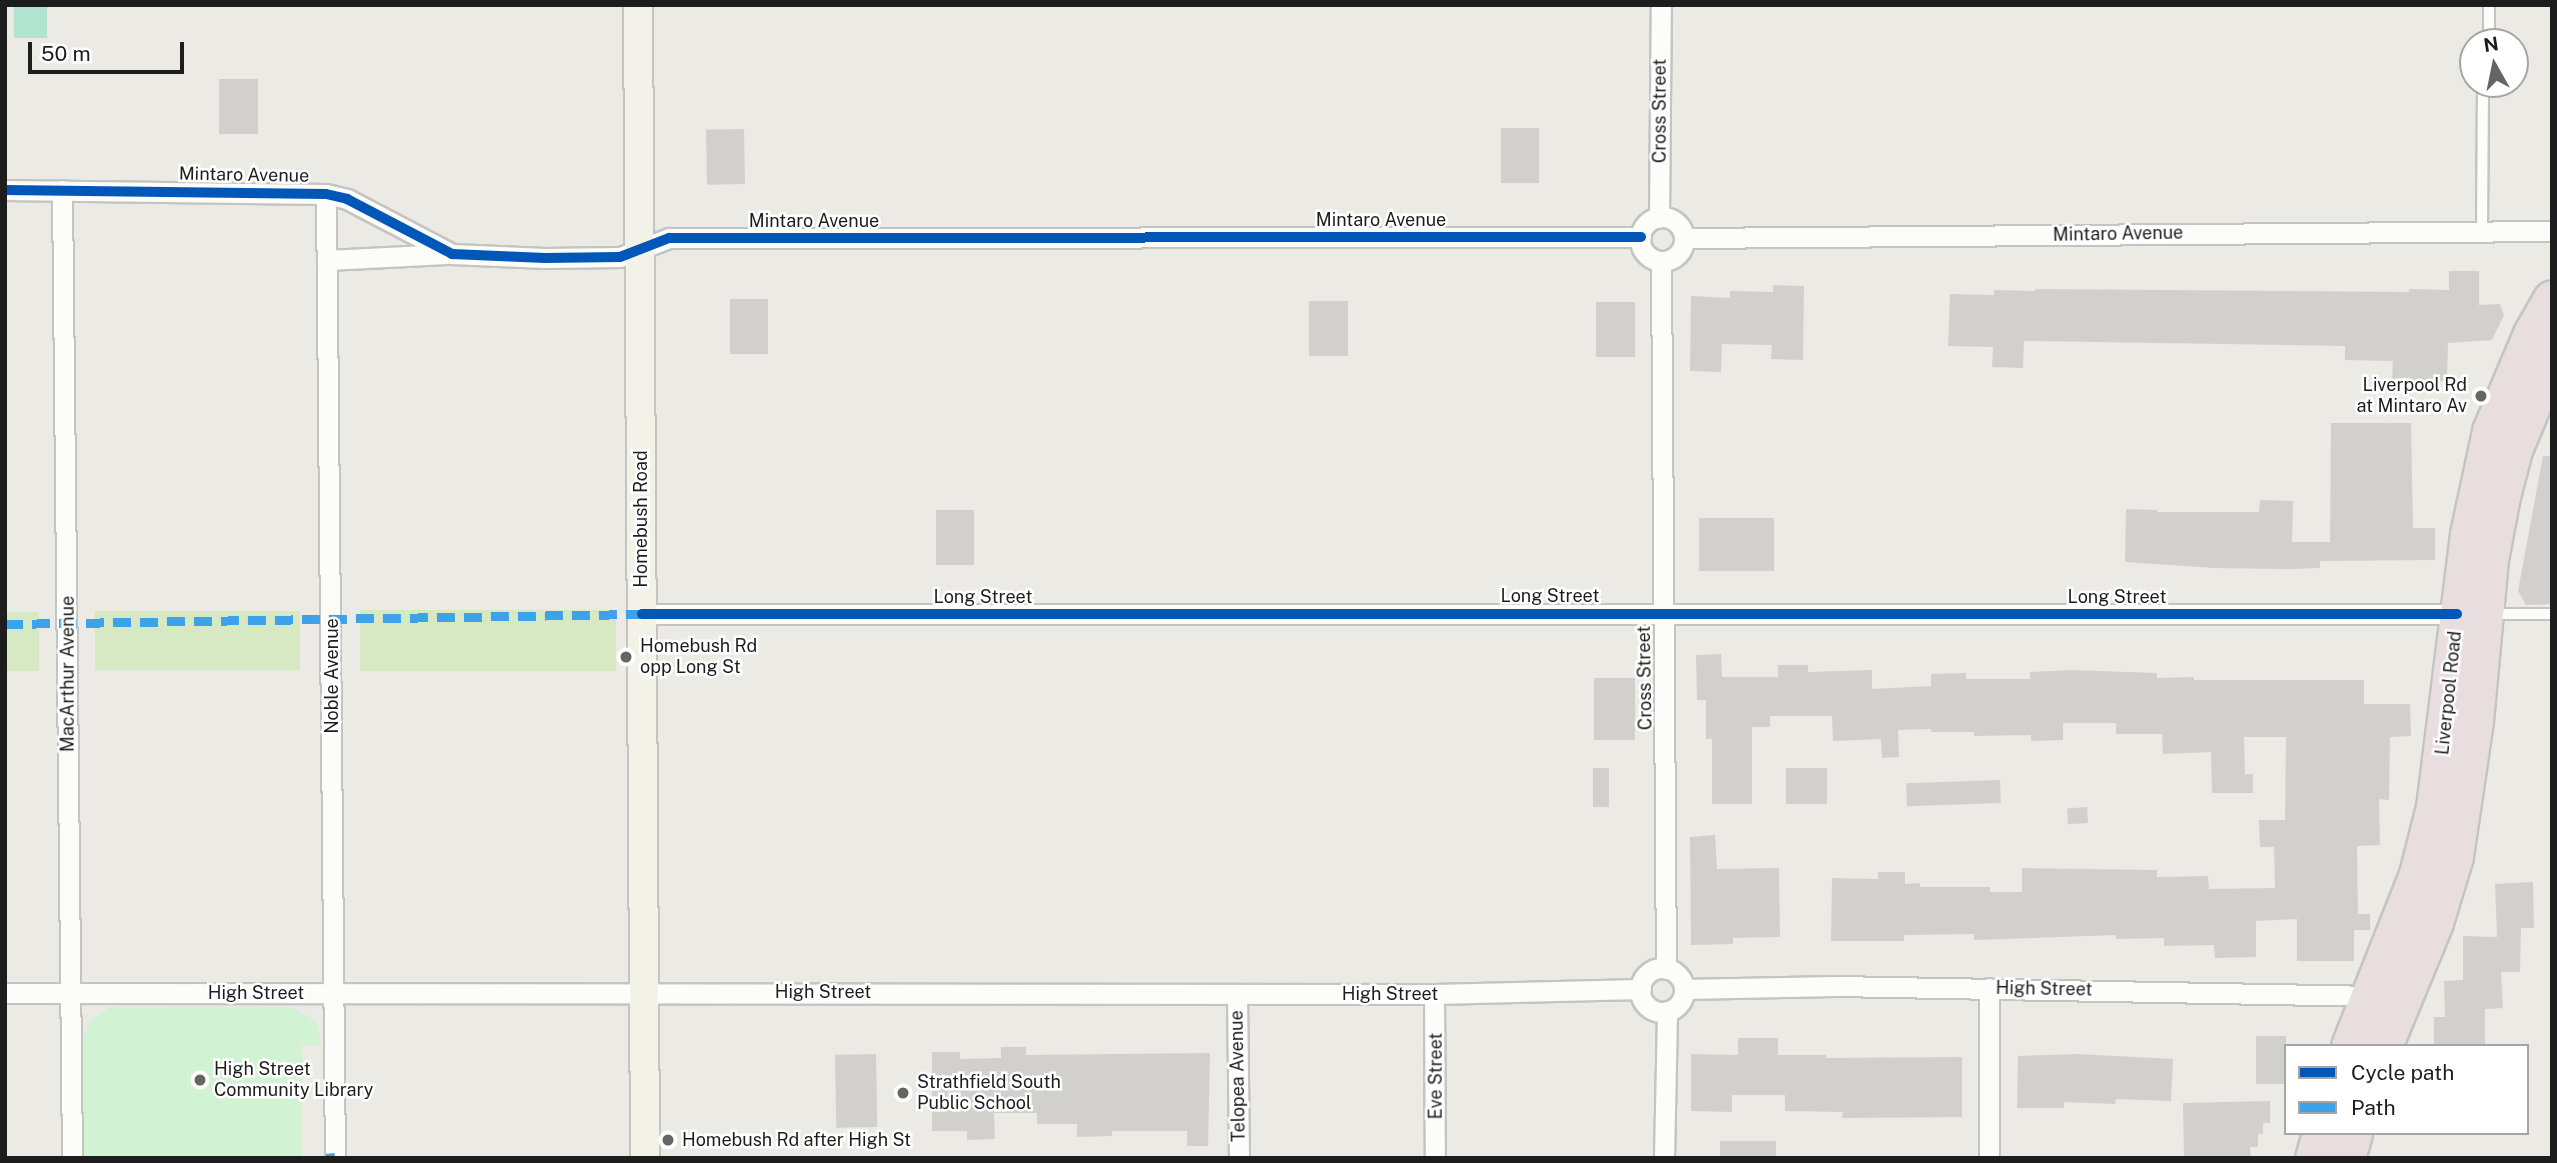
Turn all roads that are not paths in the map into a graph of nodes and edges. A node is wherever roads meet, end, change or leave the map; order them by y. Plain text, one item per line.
1 (638, 5) edge
2 (1661, 5) edge
3 (2489, 5) edge
4 (2488, 28) edge
5 (2483, 98) edge
6 (5, 190) edge
7 (62, 190) junction
8 (326, 194) junction
9 (1659, 218) junction
10 (2482, 231) junction
11 (2552, 231) edge
12 (1641, 237) junction
13 (1684, 238) junction
14 (639, 248) junction
15 (452, 254) junction
16 (327, 260) junction
17 (1661, 261) junction
18 (2552, 299) edge
19 (2552, 356) edge
20 (1661, 613) junction
21 (642, 614) junction
22 (2471, 614) junction
23 (2552, 614) edge
24 (1666, 969) junction
25 (1989, 988) junction
26 (1641, 989) junction
27 (1684, 989) junction
28 (334, 992) junction
29 (5, 993) edge
30 (71, 993) junction
31 (645, 993) junction
32 (1237, 994) junction
33 (1434, 995) junction
34 (2386, 997) junction
35 (1667, 1011) junction
36 (2351, 1044) edge
37 (2383, 1044) edge
38 (2320, 1135) edge
39 (2352, 1135) edge
40 (72, 1158) edge
41 (335, 1158) edge
42 (645, 1158) edge
43 (1238, 1158) edge
44 (1435, 1158) edge
45 (1664, 1158) edge
46 (1989, 1158) edge
47 (2314, 1158) edge
48 (2346, 1158) edge

1 - 14 main road, Homebush Road
2 - 9 street, Cross Street
3 - 4 lane
5 - 10 lane
6 - 7 street, Mintaro Avenue
7 - 8 street, Mintaro Avenue
7 - 30 street, MacArthur Avenue
8 - 15 street, Mintaro Avenue
8 - 16 street, Noble Avenue
9 - 12 street
9 - 13 street
10 - 11 street, Mintaro Avenue
10 - 13 street, Mintaro Avenue
12 - 14 street, Mintaro Avenue
12 - 17 street
13 - 17 street
14 - 15 street, Mintaro Avenue
14 - 21 main road, Homebush Road
15 - 16 street
16 - 28 street, Noble Avenue
17 - 20 street, Cross Street
18 - 22 highway, Liverpool Road
19 - 22 highway, Liverpool Road
20 - 21 street, Long Street
20 - 22 street, Long Street
20 - 24 street, Cross Street
21 - 31 main road, Homebush Road
22 - 23 lane
22 - 34 highway, Liverpool Road
24 - 26 street
24 - 27 street
25 - 27 street, High Street
25 - 34 street, High Street
25 - 46 street
26 - 33 street, High Street
26 - 35 street
27 - 35 street
28 - 30 street, High Street
28 - 31 street, High Street
28 - 41 street, Noble Avenue
29 - 30 street, High Street
30 - 40 street, MacArthur Avenue
31 - 32 street, High Street
31 - 42 main road, Homebush Road
32 - 33 street, High Street
32 - 43 street, Telopea Avenue
33 - 44 street, Eve Street
34 - 36 highway, Liverpool Road
34 - 37 highway, Liverpool Road
35 - 45 street
38 - 47 highway
39 - 48 highway

